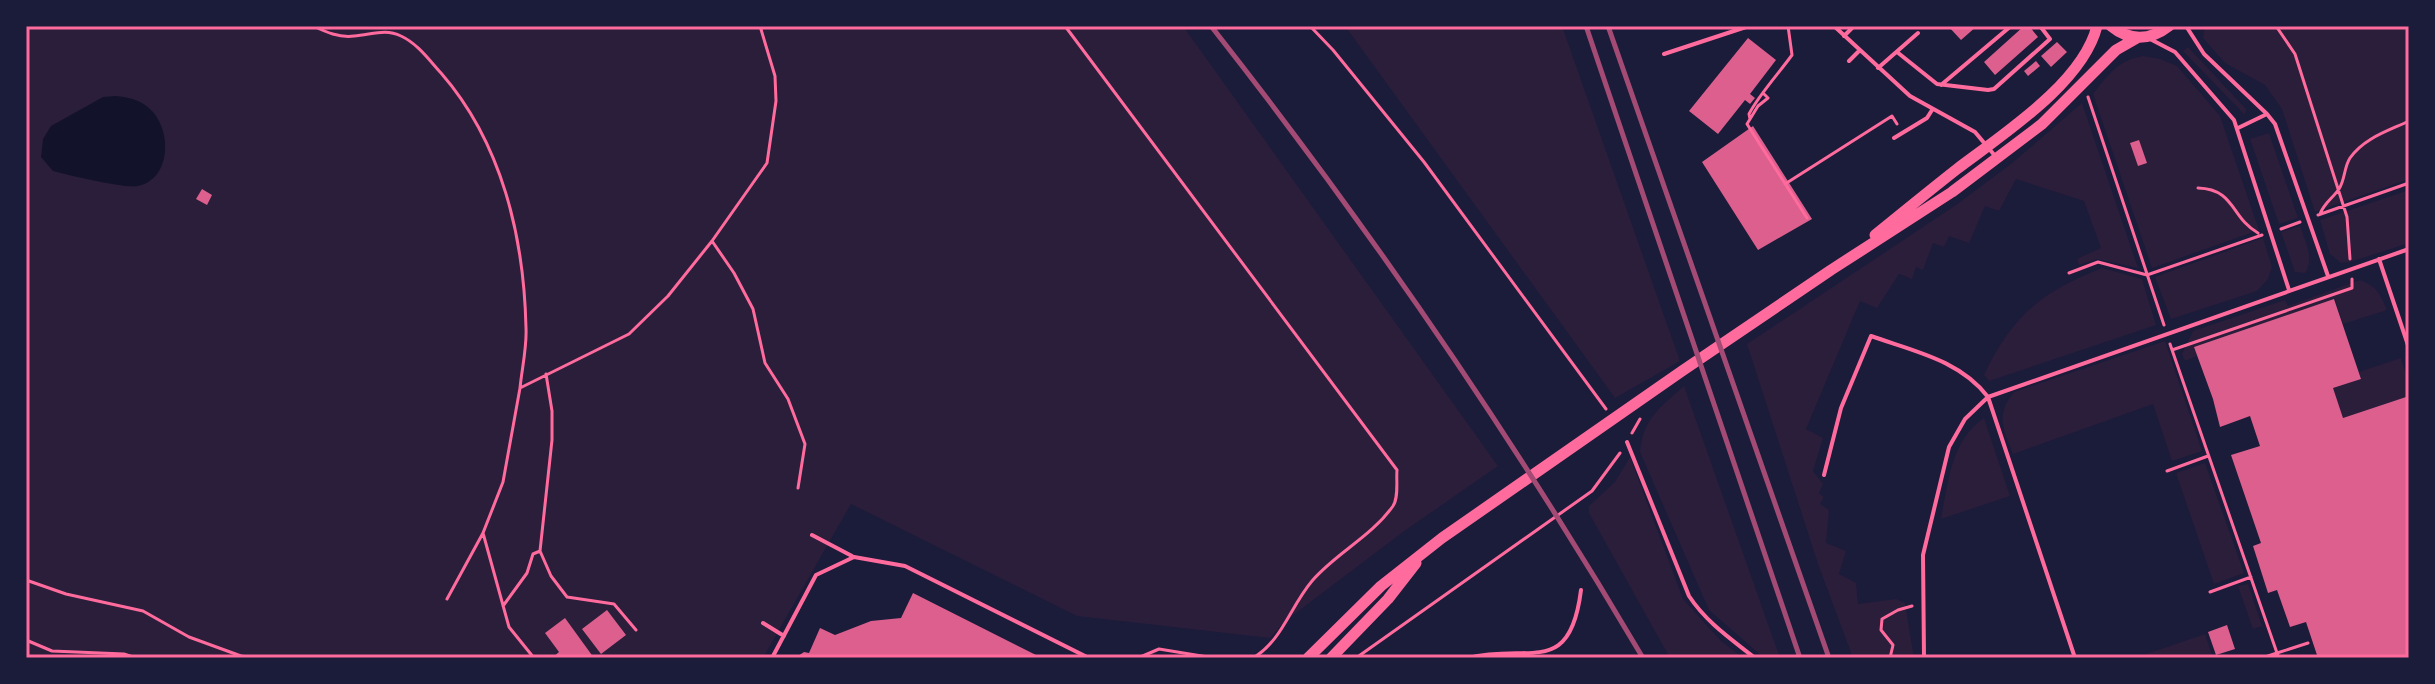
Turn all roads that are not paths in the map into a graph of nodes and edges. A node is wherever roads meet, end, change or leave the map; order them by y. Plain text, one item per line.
1 (1749, 26) edge
2 (1834, 26) edge
3 (1854, 26) edge
4 (2011, 26) edge
5 (2040, 26) edge
6 (2097, 26) edge
7 (2111, 26) edge
8 (2169, 26) edge
9 (2186, 26) edge
10 (1918, 33) dead end
11 (1844, 36) junction
12 (2140, 38) junction
13 (1860, 50) junction
14 (1897, 52) junction
15 (1664, 54) dead end
16 (1849, 61) dead end
17 (1878, 68) junction
18 (1941, 85) junction
19 (1932, 110) junction
20 (2267, 114) junction
21 (2238, 128) junction
22 (1894, 138) dead end
23 (1987, 146) junction
24 (1998, 159) junction
25 (2409, 249) edge
26 (2379, 259) junction
27 (1831, 270) junction
28 (2328, 276) junction
29 (2289, 290) junction
30 (2409, 348) edge
31 (1988, 397) junction
32 (1627, 442) road end
33 (1824, 475) dead end
34 (812, 535) dead end
35 (1428, 549) junction
36 (854, 557) junction
37 (1581, 590) dead end
38 (763, 623) dead end
39 (784, 636) junction
40 (772, 658) edge
41 (1089, 658) edge
42 (1308, 658) edge
43 (1331, 658) edge
44 (1468, 658) edge
45 (1755, 658) edge
46 (1924, 658) edge
47 (2075, 658) edge

1 - 15 lane
2 - 11 lane
3 - 11 lane
4 - 18 lane
5 - 18 lane
6 - 23 main road
7 - 12 main road
8 - 12 main road
9 - 20 lane
10 - 14 lane
11 - 13 lane
12 - 21 lane
12 - 24 main road
13 - 16 lane
13 - 17 lane
14 - 17 lane
14 - 18 lane
17 - 19 lane
19 - 22 lane
19 - 23 lane
20 - 21 lane
20 - 28 lane
21 - 29 lane
23 - 24 lane
23 - 27 main road
24 - 27 main road
25 - 26 lane
26 - 28 lane
26 - 30 lane
27 - 35 main road
28 - 29 lane
29 - 31 lane
31 - 33 lane
31 - 46 lane
31 - 47 lane
32 - 45 lane
34 - 36 lane
35 - 42 main road
35 - 43 main road
36 - 39 lane
36 - 41 lane
37 - 44 lane
38 - 39 lane
39 - 40 lane

